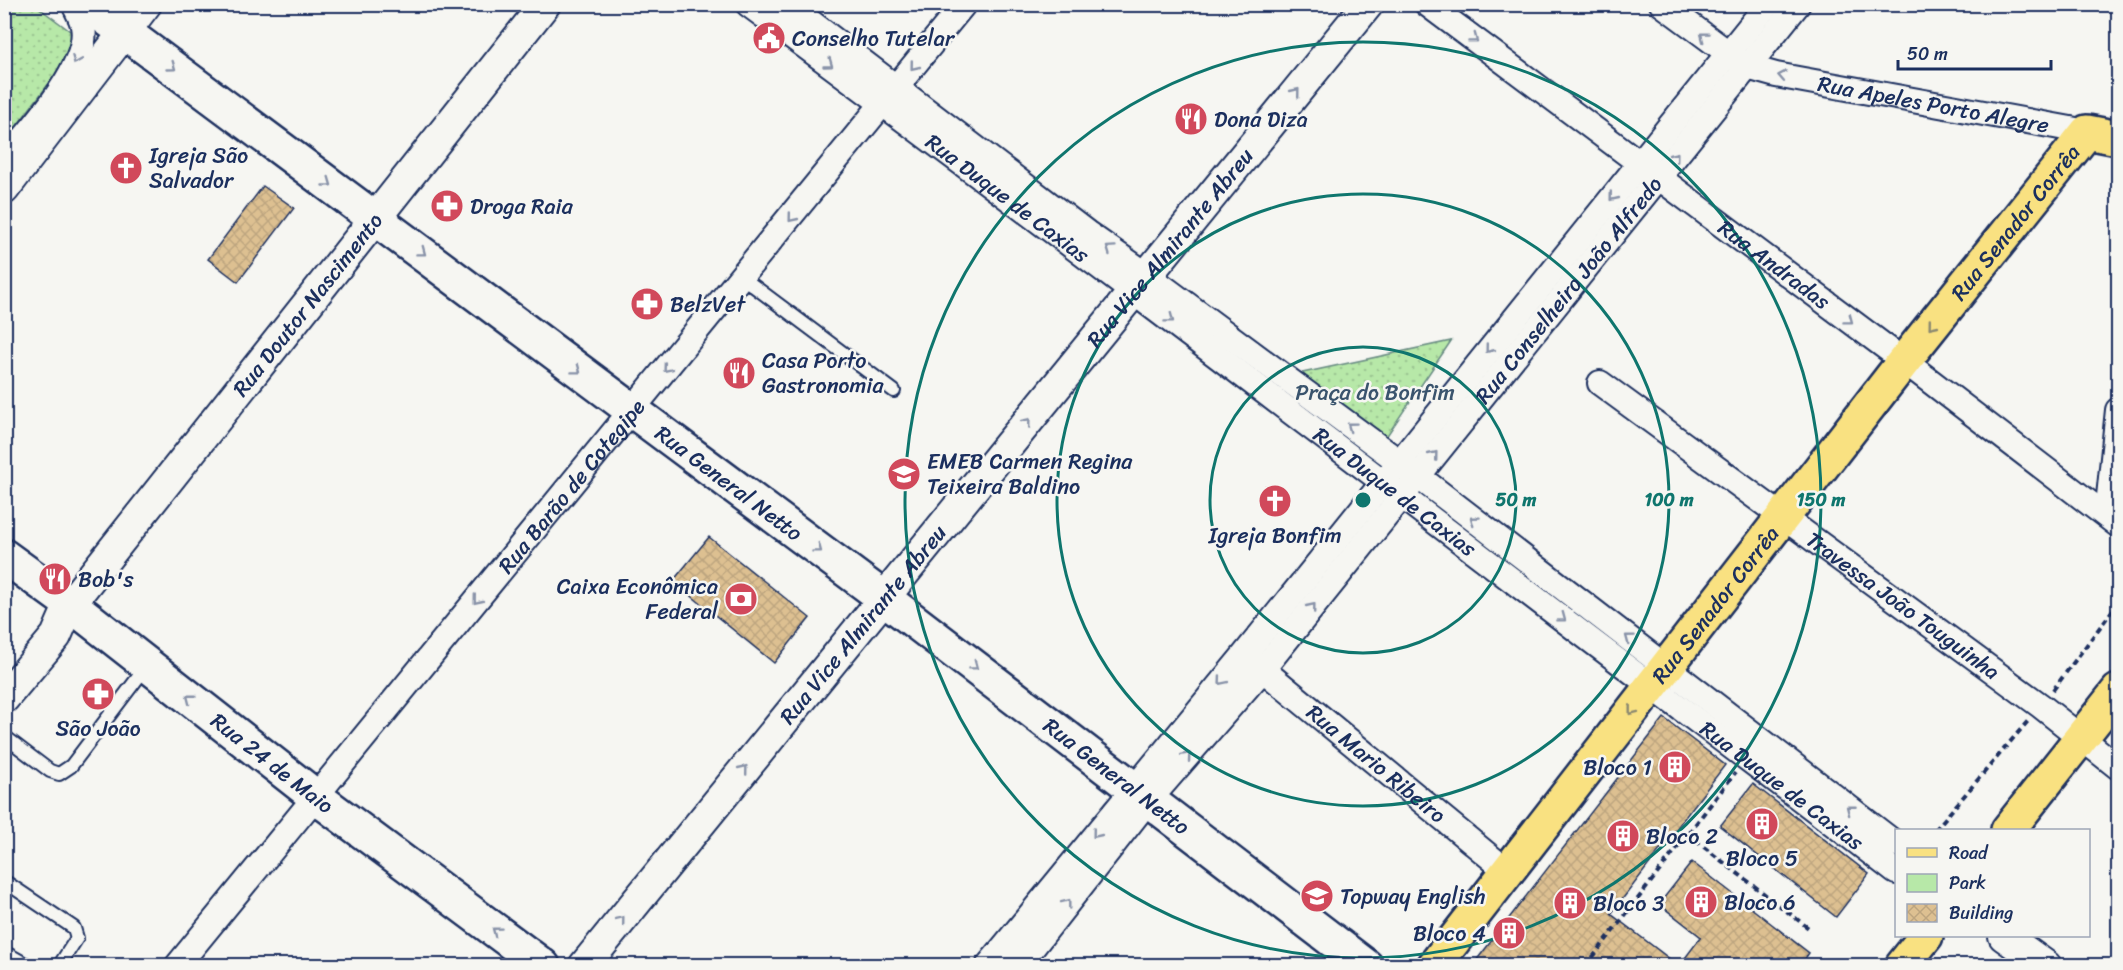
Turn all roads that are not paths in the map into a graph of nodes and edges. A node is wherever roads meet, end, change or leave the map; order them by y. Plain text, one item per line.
1 (74, 4) edge
2 (87, 4) edge
3 (146, 4) edge
4 (545, 4) edge
5 (748, 4) edge
6 (788, 4) edge
7 (964, 4) edge
8 (1368, 4) edge
9 (1427, 4) edge
10 (1662, 4) edge
11 (1768, 4) edge
12 (1798, 4) edge
13 (124, 32) junction
14 (812, 38) junction
15 (1737, 60) junction
16 (891, 97) junction
17 (2103, 135) edge
18 (4, 162) edge
19 (1649, 170) junction
20 (4, 189) edge
21 (375, 217) junction
22 (743, 278) junction
23 (1141, 283) junction
24 (1525, 324) junction
25 (1240, 358) junction
26 (1904, 360) junction
27 (1600, 383) dead end
28 (894, 391) dead end
29 (631, 410) junction
30 (2118, 410) edge
31 (1398, 461) junction
32 (1417, 476) junction
33 (1383, 480) junction
34 (1401, 496) junction
35 (1784, 517) junction
36 (2113, 520) edge
37 (1500, 540) junction
38 (4, 556) edge
39 (1485, 560) junction
40 (1327, 569) junction
41 (1548, 577) junction
42 (1532, 595) junction
43 (884, 598) junction
44 (70, 604) junction
45 (1254, 661) junction
46 (147, 665) junction
47 (4, 668) edge
48 (1659, 677) junction
49 (2118, 690) edge
50 (4, 698) edge
51 (4, 736) edge
52 (2082, 738) junction
53 (2118, 767) edge
54 (1141, 794) junction
55 (316, 797) junction
56 (2010, 829) edge
57 (1895, 843) edge
58 (1507, 871) junction
59 (1895, 871) edge
60 (4, 881) edge
61 (1037, 924) junction
62 (1925, 937) edge
63 (2005, 937) edge
64 (4, 952) edge
65 (29, 966) edge
66 (59, 966) edge
67 (177, 966) edge
68 (543, 966) edge
69 (584, 966) edge
70 (988, 966) edge
71 (1018, 966) edge
72 (1366, 966) edge
73 (1434, 966) edge
74 (1902, 966) edge
75 (2046, 966) edge

1 -> 18 street
2 - 13 main road, Rua General Netto
3 - 13 street
4 - 21 street, Rua Doutor Nascimento
5 - 14 street, Rua Duque de Caxias
6 - 14 street, Rua Duque de Caxias
7 -> 16 street, Rua Barão de Cotegipe
23 -> 8 street, Rua Vice Almirante Abreu
9 -> 19 street, Rua Andradas
15 -> 10 street
11 - 15 street, Rua Conselheiro João Alfredo
12 - 15 street, Rua Conselheiro João Alfredo
13 - 20 street
13 -> 21 main road, Rua General Netto
14 - 16 street, Rua Duque de Caxias
17 -> 15 street, Rua Apeles Porto Alegre
15 - 19 street, Rua Conselheiro João Alfredo
16 -> 22 street, Rua Barão de Cotegipe
16 - 23 street, Rua Duque de Caxias
17 -> 26 main road, Rua Senador Corrêa
19 - 24 street, Rua Conselheiro João Alfredo
19 -> 26 street, Rua Andradas
21 -> 29 main road, Rua General Netto
21 - 44 street, Rua Doutor Nascimento
22 - 28 lane
22 -> 29 street, Rua Barão de Cotegipe
23 - 25 street, Rua Duque de Caxias
43 -> 23 street, Rua Vice Almirante Abreu
24 -> 31 street, Rua Conselheiro João Alfredo
32 -> 24 street, Rua Conselheiro João Alfredo
31 -> 25 street, Rua Duque de Caxias
25 - 33 street, Rua Duque de Caxias
26 - 35 main road, Rua Senador Corrêa
26 - 36 street, Rua Andradas
27 - 35 street, Travessa João Touguinha
29 -> 43 main road, Rua General Netto
29 -> 55 street, Rua Barão de Cotegipe
30 - 36 street
31 - 32 street, Rua Duque de Caxias
31 - 33 street, Rua Conselheiro João Alfredo
32 - 34 street, Rua Conselheiro João Alfredo
37 -> 32 street, Rua Duque de Caxias
33 - 34 street, Rua Duque de Caxias
33 - 40 street, Rua Conselheiro João Alfredo
34 - 39 street, Rua Duque de Caxias
34 - 40 street, Rua Conselheiro João Alfredo
35 - 48 main road, Rua Senador Corrêa
35 - 52 street, Travessa João Touguinha
37 - 39 street
37 - 41 street, Rua Duque de Caxias
38 - 44 main road, Rua 24 de Maio
39 - 42 street, Rua Duque de Caxias
40 - 45 street, Rua Conselheiro João Alfredo
41 - 42 street
48 -> 41 street, Rua Duque de Caxias
42 -> 48 street, Rua Duque de Caxias
43 -> 54 main road, Rua General Netto
69 -> 43 street, Rua Vice Almirante Abreu
44 - 46 main road, Rua 24 de Maio
44 - 47 street, Rua Doutor Nascimento
44 - 50 street, Rua Doutor Nascimento
45 - 54 street, Rua Conselheiro João Alfredo
45 - 58 street, Rua Mario Ribeiro
46 - 51 lane
55 -> 46 main road, Rua 24 de Maio
57 -> 48 street, Rua Duque de Caxias
48 -> 58 main road, Rua Senador Corrêa
48 - 59 street, Rua Duque de Caxias
49 - 52 main road
52 - 53 street, Travessa João Touguinha
52 - 56 main road
54 - 61 street, Rua Conselheiro João Alfredo
54 - 72 main road, Rua General Netto
55 - 67 street, Rua Barão de Cotegipe
68 -> 55 main road, Rua 24 de Maio
58 - 73 main road, Rua Senador Corrêa
60 - 66 lane
61 - 70 street, Rua Conselheiro João Alfredo
61 - 71 street, Rua Conselheiro João Alfredo
62 - 74 main road
63 - 75 street
64 - 65 lane

